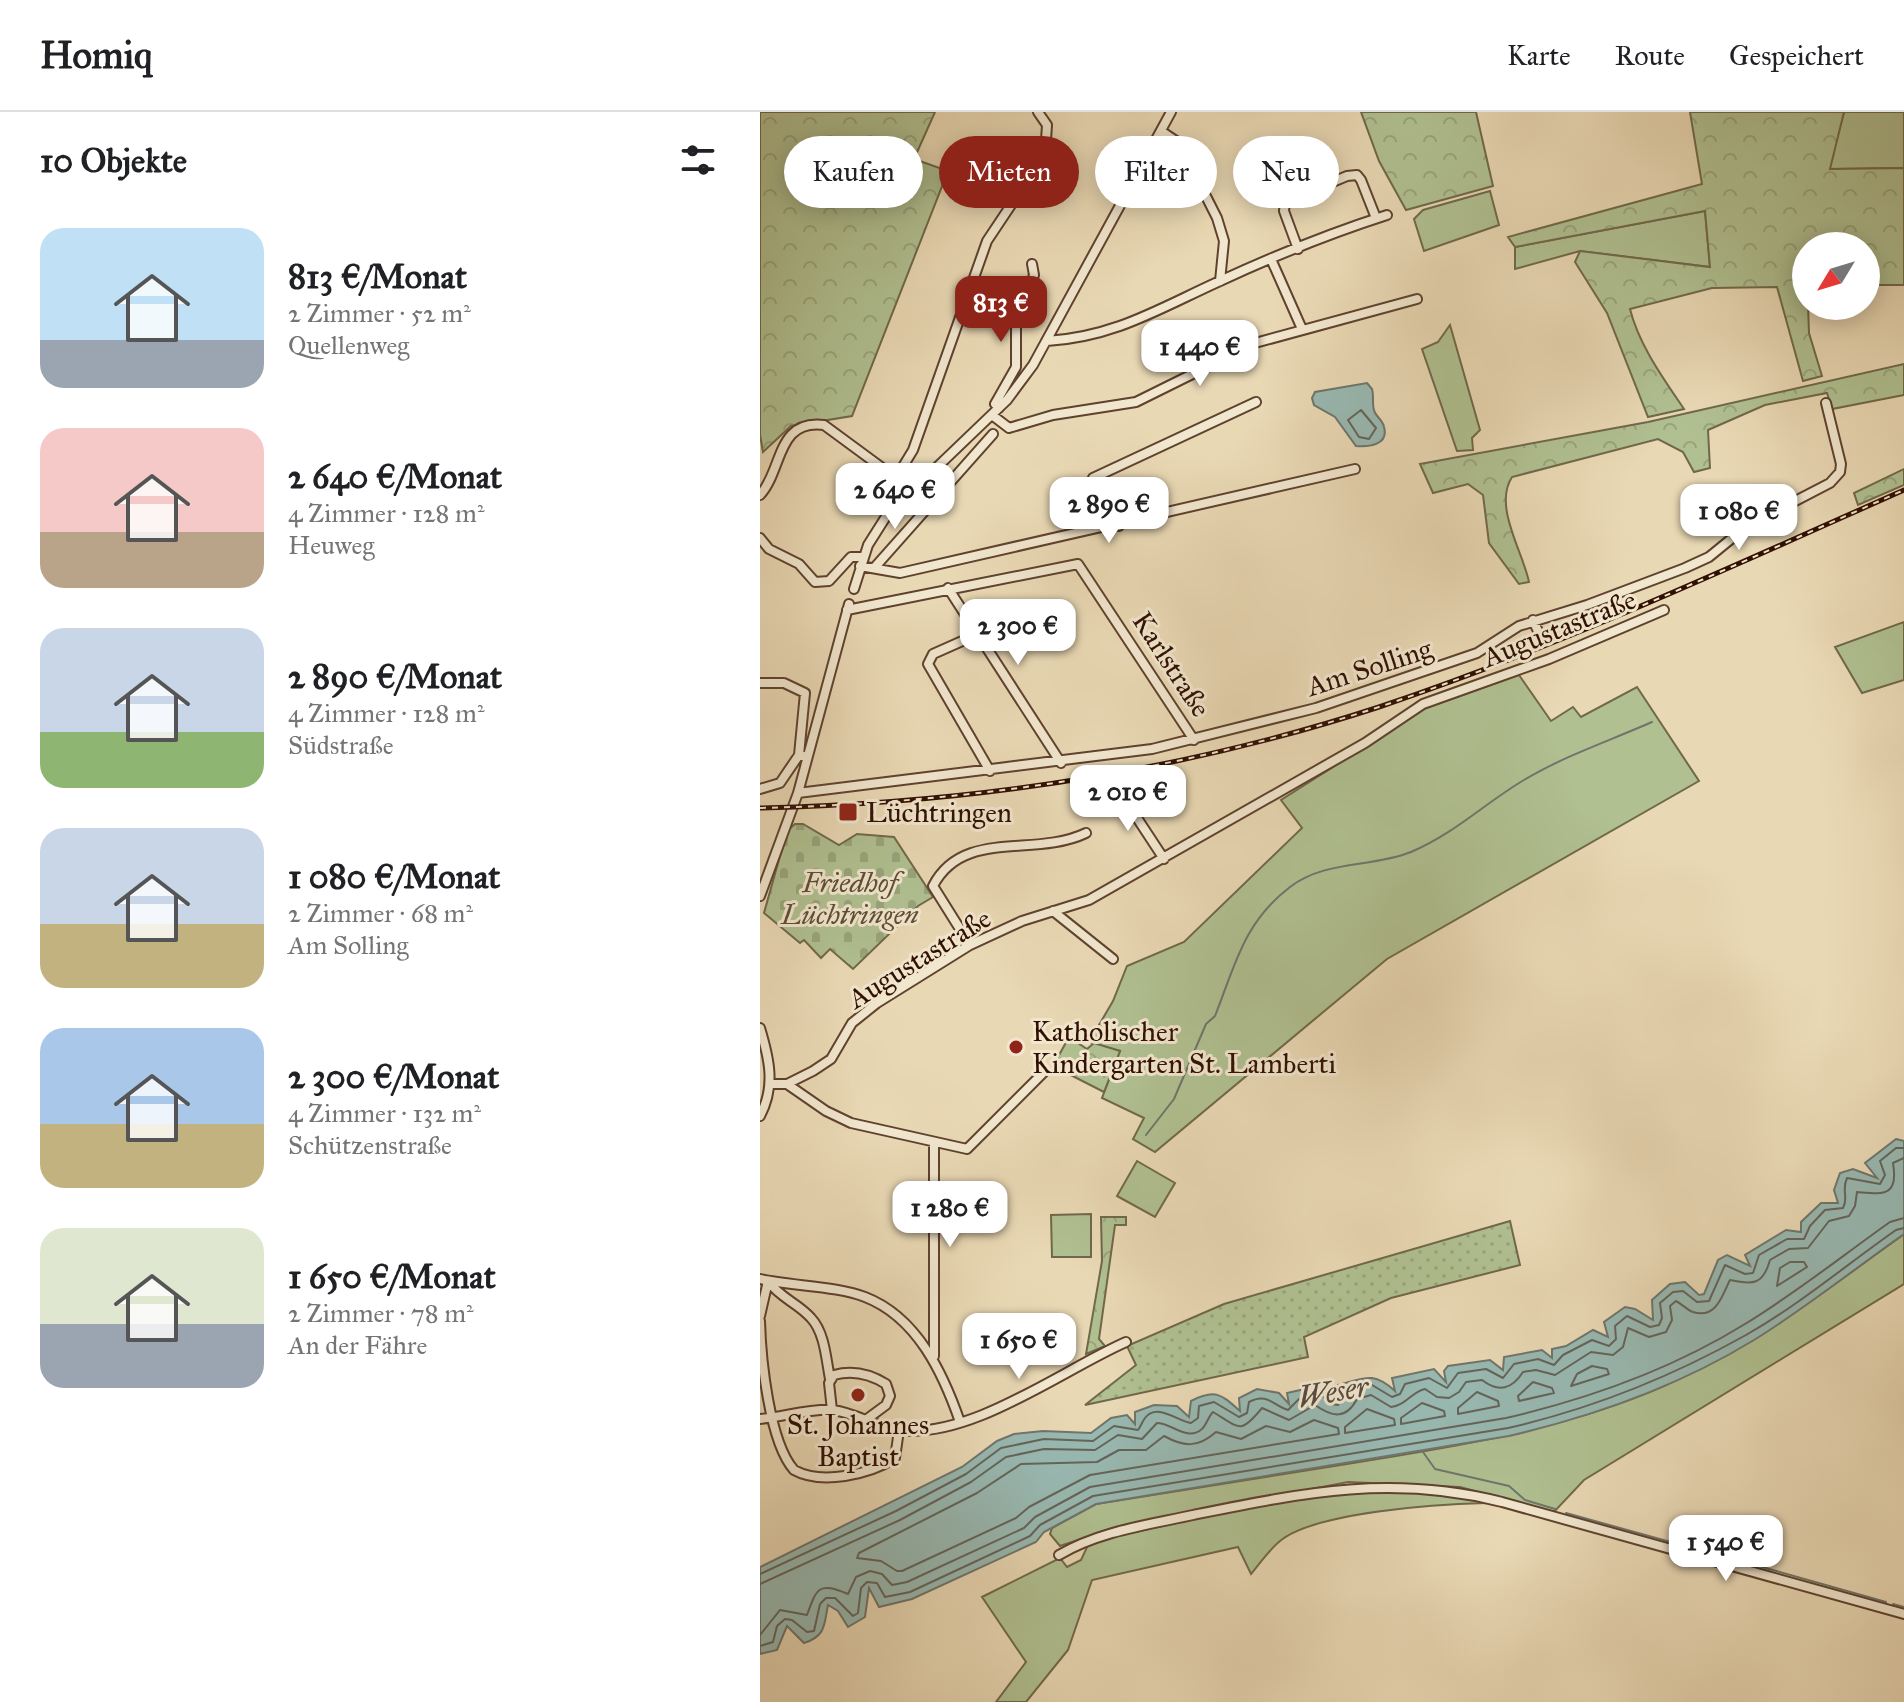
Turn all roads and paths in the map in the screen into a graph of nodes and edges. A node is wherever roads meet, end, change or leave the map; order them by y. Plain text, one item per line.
1 (1038, 112) edge
2 (1171, 112) edge
3 (1161, 131) junction
4 (1387, 215) dead end
5 (1376, 218) junction
6 (1298, 249) junction
7 (1271, 259) junction
8 (1032, 264) dead end
9 (1220, 281) junction
10 (1417, 299) dead end
11 (1302, 329) junction
12 (1047, 341) junction
13 (1256, 402) dead end
14 (1826, 403) dead end
15 (995, 411) junction
16 (993, 434) dead end
17 (1355, 469) dead end
18 (896, 478) junction
19 (908, 494) junction
20 (760, 495) edge
21 (1119, 526) junction
22 (760, 538) edge
23 (862, 562) junction
24 (875, 567) junction
25 (948, 588) junction
26 (854, 589) dead end
27 (1664, 610) dead end
28 (1533, 620) junction
29 (978, 634) junction
30 (1549, 659) junction
31 (760, 683) edge
32 (1194, 740) junction
33 (803, 756) junction
34 (1061, 763) junction
35 (990, 771) junction
36 (760, 789) edge
37 (1118, 789) dead end
38 (798, 793) junction
39 (1086, 833) dead end
40 (1164, 859) junction
41 (760, 896) edge
42 (1053, 911) junction
43 (970, 945) junction
44 (1113, 959) dead end
45 (760, 1028) edge
46 (1044, 1072) dead end
47 (770, 1084) junction
48 (787, 1084) junction
49 (760, 1116) edge
50 (934, 1142) junction
51 (764, 1280) edge
52 (760, 1318) edge
53 (1126, 1342) dead end
54 (934, 1356) junction
55 (830, 1379) junction
56 (832, 1410) junction
57 (773, 1418) junction
58 (760, 1419) edge
59 (867, 1419) junction
60 (960, 1422) junction
61 (899, 1430) junction
62 (1059, 1555) dead end
63 (1904, 1614) edge

1 - 18 street
2 - 3 street
3 - 9 street
3 - 12 street
4 - 5 street
5 - 6 street
5 - 6 street
6 - 7 street
7 - 9 street
7 - 11 street
8 - 15 street
9 - 12 street
10 - 11 street
11 - 15 street
12 - 15 street
13 - 21 street
14 - 28 street, Am Solling
15 - 19 street
16 - 24 street
17 - 21 street
18 - 19 street
18 - 20 street
19 - 23 street
21 - 24 street
22 - 23 street
23 - 24 street
23 - 26 street
25 - 29 street
25 - 32 street, Karlstraße
25 - 33 street
27 - 30 street, Augustastraße
28 - 30 street
28 - 32 street, Am Solling
29 - 34 street
29 - 35 street
30 - 40 street, Augustastraße
31 - 33 street
32 - 34 street, Am Solling
33 - 36 street
33 - 38 street
34 - 35 street, Am Solling
35 - 38 street, Am Solling
37 - 40 street
38 - 41 street
39 - 43 street
40 - 42 street, Augustastraße
42 - 43 street, Augustastraße
42 - 44 street
43 - 48 street, Augustastraße
45 - 47 street
46 - 50 street
47 - 48 street, Augustastraße
47 - 49 street
48 - 50 street
50 - 54 street
51 - 52 street
51 - 54 street
51 - 55 street
52 - 57 street
53 - 60 street
54 - 60 street
55 - 56 street
55 - 59 street
56 - 57 street
56 - 59 street
57 - 58 street
57 - 61 street
59 - 61 street
60 - 61 street
62 - 63 street

